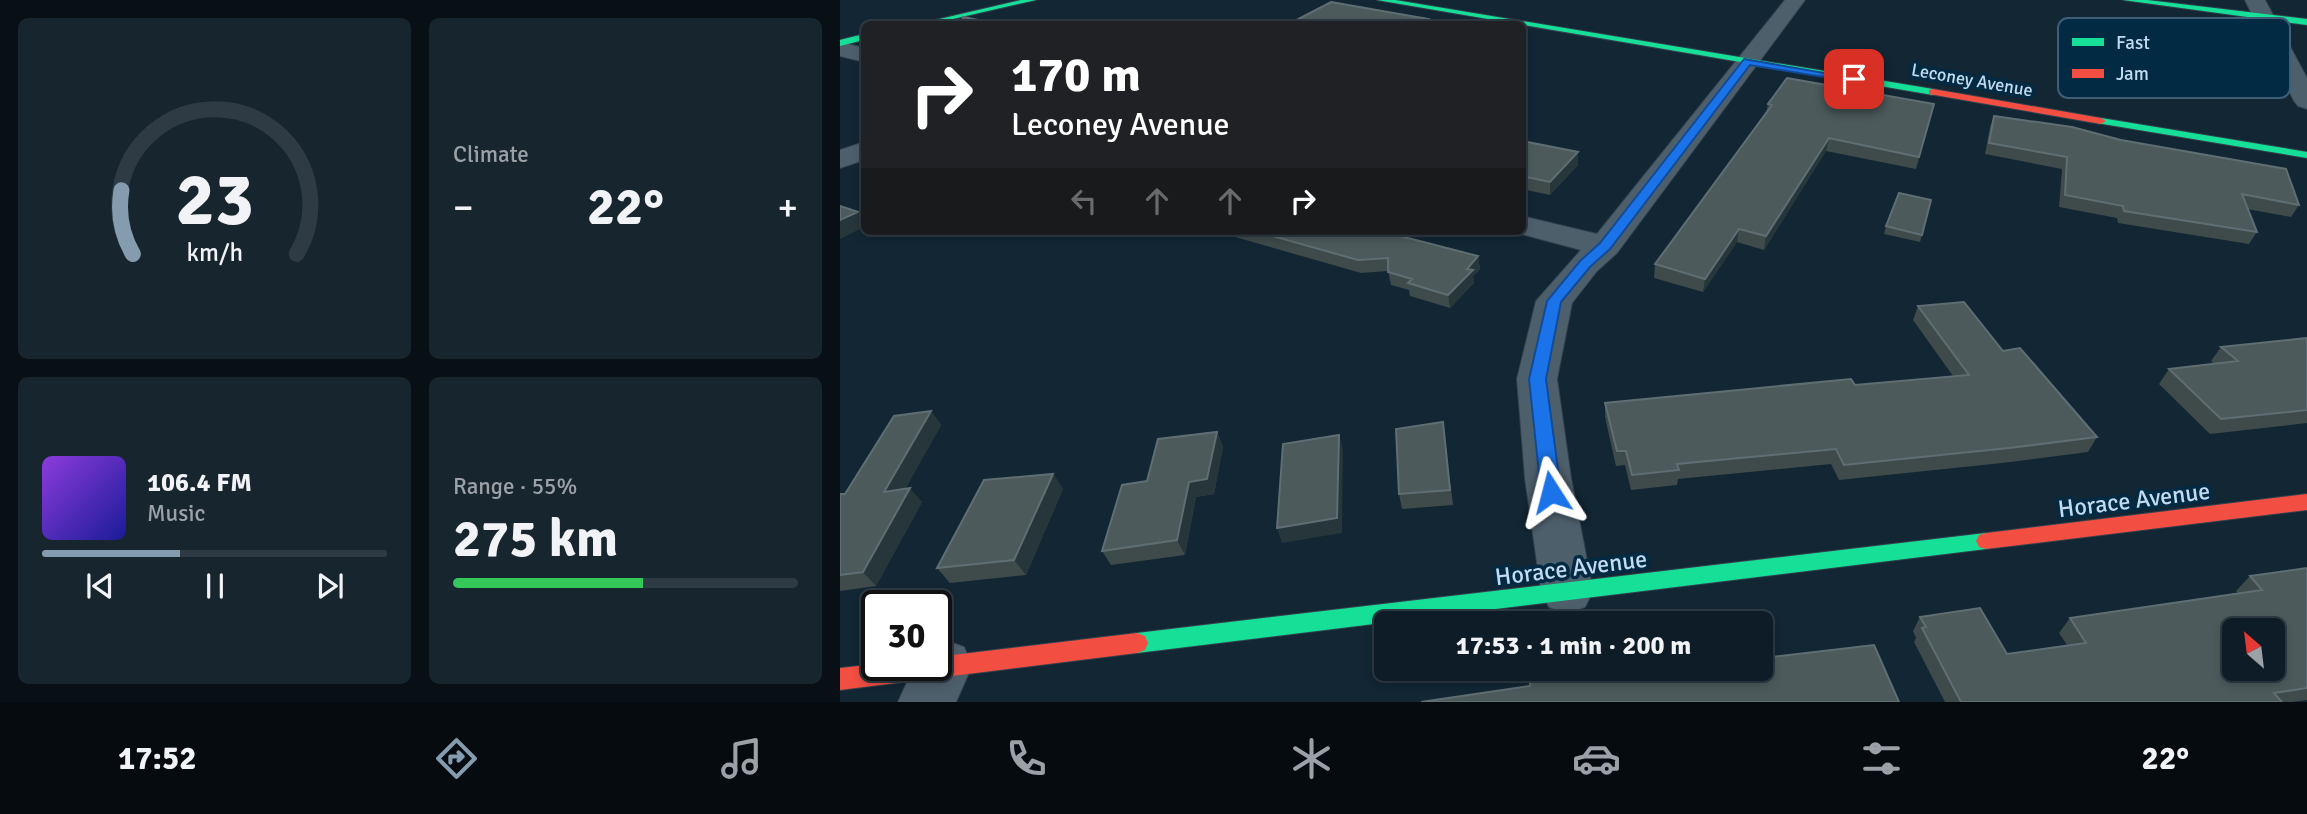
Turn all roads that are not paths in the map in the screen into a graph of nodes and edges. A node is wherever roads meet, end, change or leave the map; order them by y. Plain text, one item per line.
1 (1032, 0) edge
2 (1381, 0) edge
3 (1795, 0) edge
4 (2127, 0) edge
5 (2260, 9) edge
6 (936, 21) edge
7 (1507, 21) edge
8 (2307, 22) edge
9 (1526, 24) edge
10 (861, 38) edge
11 (840, 43) edge
12 (840, 49) edge
13 (861, 54) edge
14 (1747, 61) junction
15 (2290, 68) edge
16 (2307, 101) edge
17 (861, 151) edge
18 (2307, 155) edge
19 (840, 160) edge
20 (1526, 226) edge
21 (1605, 246) junction
22 (2307, 502) edge
23 (1567, 591) junction
24 (840, 679) edge
25 (935, 684) edge

1 - 6 street
2 - 7 street, Leconey Avenue
3 - 14 street
4 - 5 street
5 - 8 street
9 - 14 street, Leconey Avenue
10 - 11 street
12 - 13 street
14 - 18 street, Leconey Avenue
14 - 21 street
15 - 16 street
17 - 19 street
20 - 21 street
21 - 23 street
22 - 23 street, Horace Avenue
23 - 25 street, Horace Avenue
24 - 25 street, Horace Avenue

